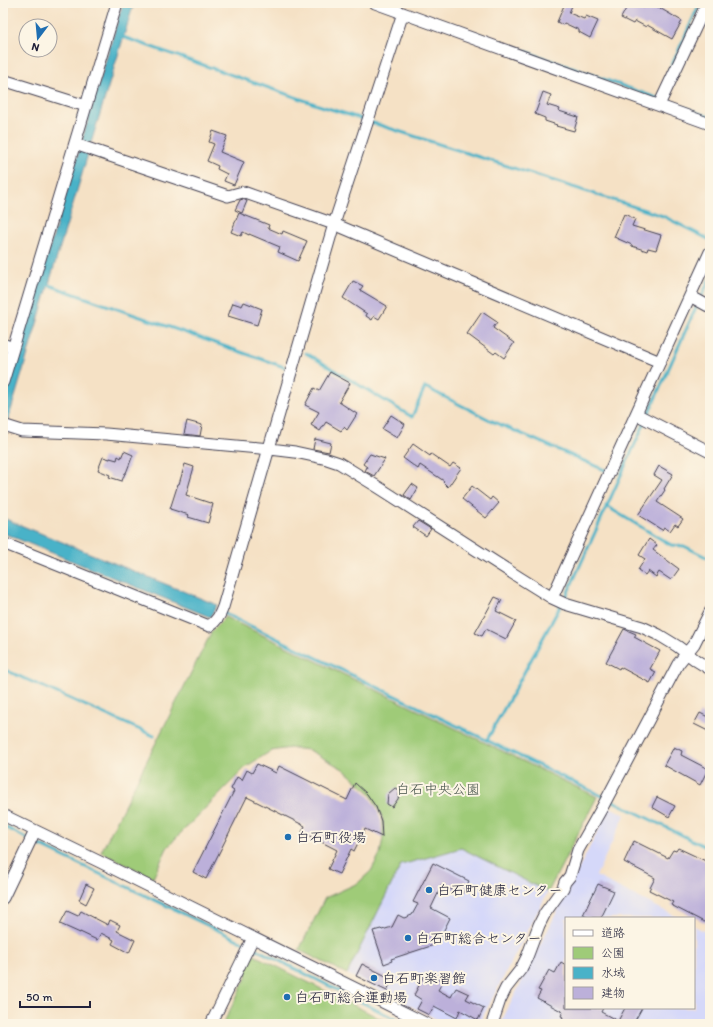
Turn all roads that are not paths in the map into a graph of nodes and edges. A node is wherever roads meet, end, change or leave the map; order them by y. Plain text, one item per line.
1 (118, 3) edge
2 (707, 3) edge
3 (379, 4) edge
4 (404, 13) junction
5 (3, 80) edge
6 (661, 102) junction
7 (86, 106) junction
8 (710, 124) edge
9 (82, 146) junction
10 (334, 224) junction
11 (710, 252) edge
12 (700, 301) edge
13 (8, 346) edge
14 (660, 362) junction
15 (3, 382) edge
16 (643, 417) junction
17 (4, 426) edge
18 (270, 449) junction
19 (710, 452) edge
20 (3, 543) edge
21 (559, 601) junction
22 (710, 612) edge
23 (687, 653) junction
24 (710, 668) edge
25 (3, 815) edge
26 (32, 838) junction
27 (3, 898) edge
28 (250, 943) junction
29 (211, 1024) edge
30 (427, 1024) edge
31 (492, 1024) edge

1 - 7 street
2 - 6 street
3 - 4 street
4 - 6 street
4 - 10 street
5 - 7 street
6 - 8 street
7 - 9 street
9 - 10 street
9 - 13 street
10 - 14 street
10 - 18 street
11 - 12 street
12 - 14 street
13 - 15 street
14 - 16 street
16 - 19 street
16 - 21 street
17 - 18 street
18 - 20 street
18 - 21 street
21 - 23 street
22 - 23 street
23 - 24 street
23 - 31 street
25 - 26 street
26 - 27 street
26 - 28 street
28 - 29 street
28 - 30 street

